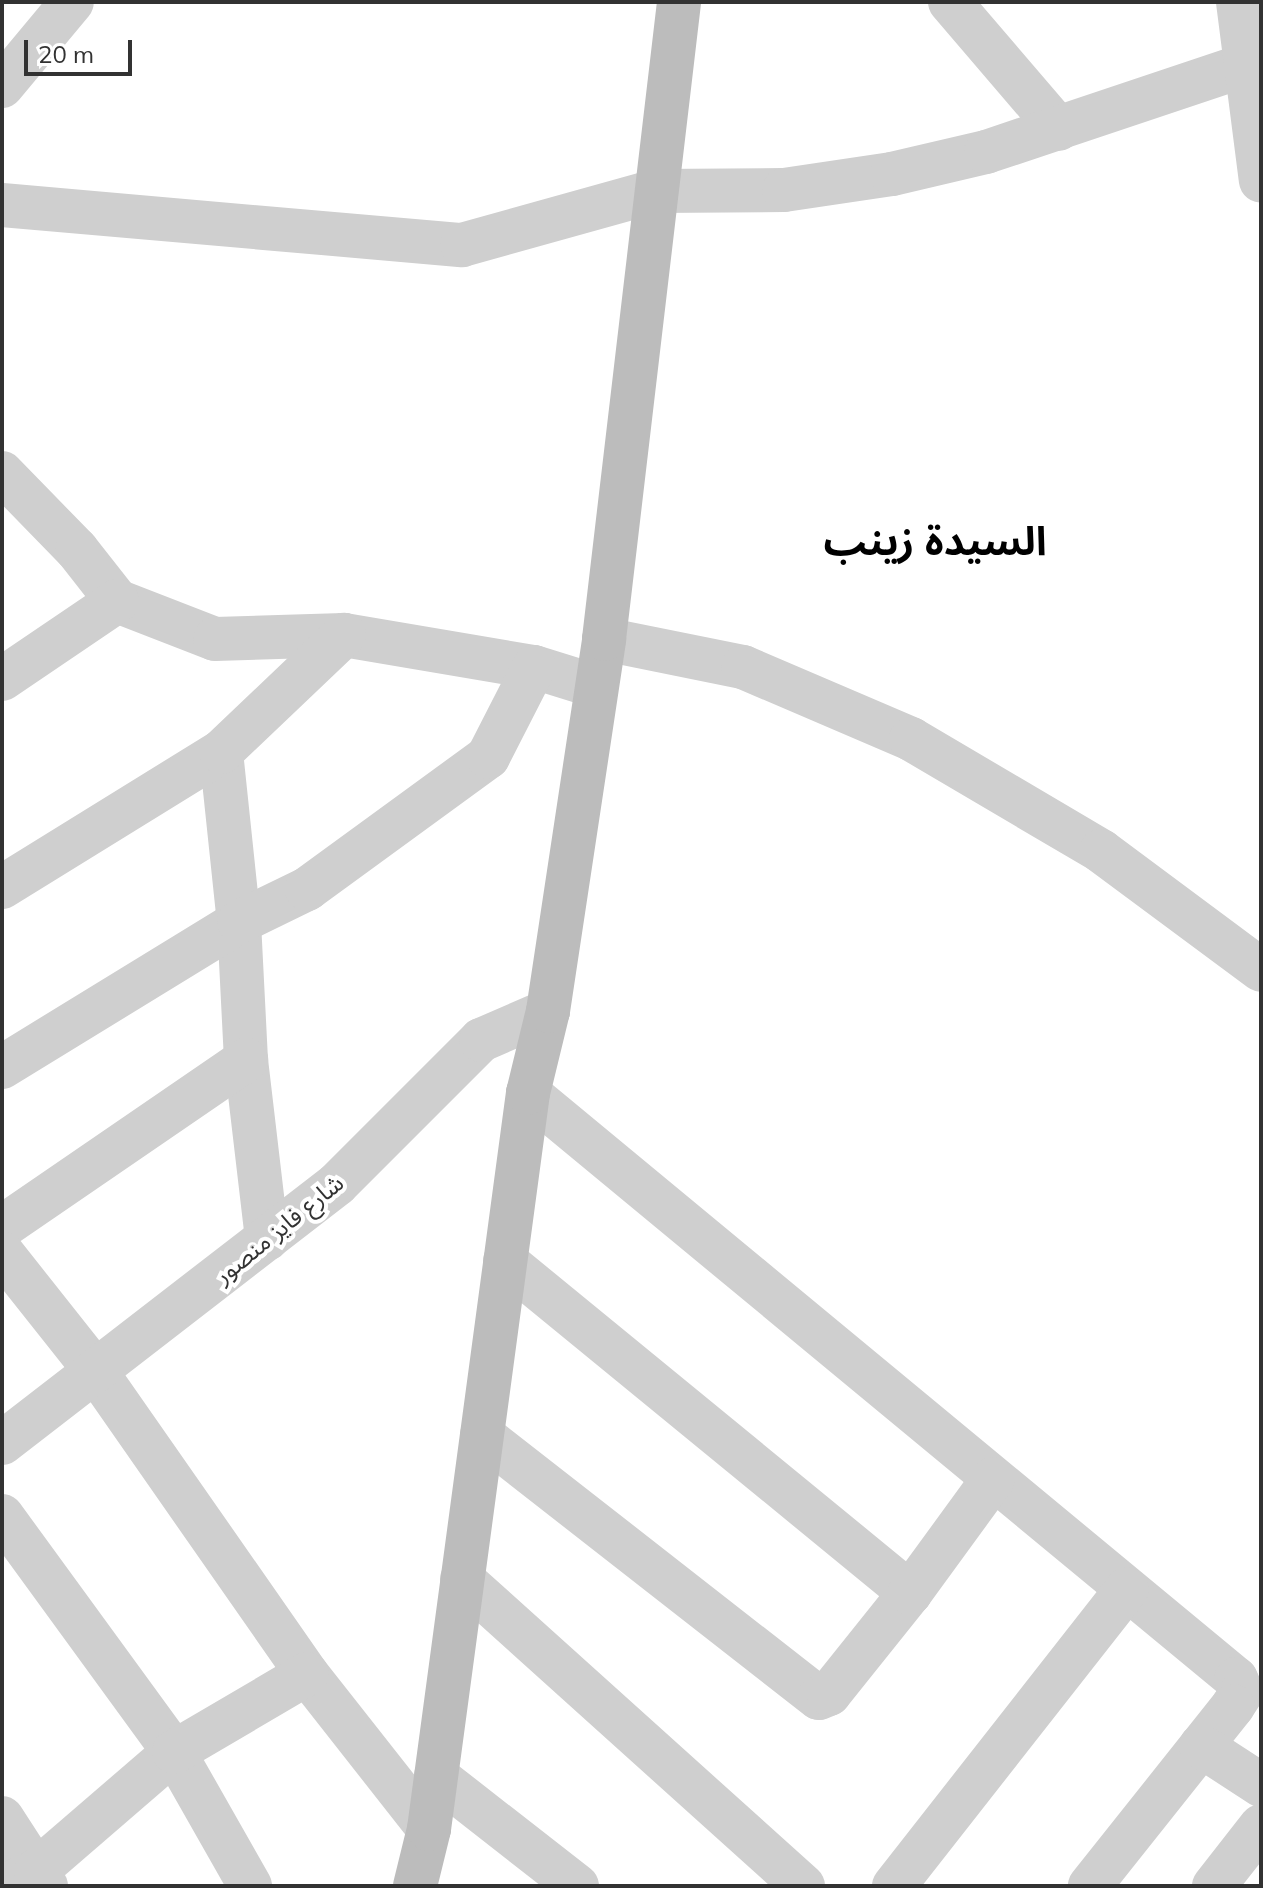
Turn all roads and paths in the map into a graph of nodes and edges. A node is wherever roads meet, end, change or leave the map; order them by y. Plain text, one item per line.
1 (72, 2) edge
2 (679, 2) edge
3 (950, 2) edge
4 (1238, 2) edge
5 (1254, 62) edge
6 (2, 86) edge
7 (1059, 129) junction
8 (1261, 181) edge
9 (656, 191) junction
10 (2, 205) edge
11 (2, 473) edge
12 (117, 601) junction
13 (344, 635) junction
14 (604, 639) junction
15 (534, 667) junction
16 (2, 679) edge
17 (595, 686) junction
18 (221, 752) junction
19 (2, 887) edge
20 (239, 922) junction
21 (1261, 970) edge
22 (548, 1011) junction
23 (246, 1060) junction
24 (2, 1067) edge
25 (528, 1093) junction
26 (2, 1227) edge
27 (267, 1239) junction
28 (2, 1253) edge
29 (505, 1261) junction
30 (97, 1373) junction
31 (482, 1435) junction
32 (2, 1443) edge
33 (993, 1479) junction
34 (2, 1516) edge
35 (462, 1579) junction
36 (1127, 1589) junction
37 (910, 1593) junction
38 (307, 1674) junction
39 (1201, 1746) junction
40 (174, 1752) junction
41 (436, 1776) junction
42 (1261, 1785) edge
43 (2, 1818) edge
44 (1261, 1826) edge
45 (429, 1829) junction
46 (29, 1881) edge
47 (250, 1886) edge
48 (415, 1886) edge
49 (577, 1886) edge
50 (803, 1886) edge
51 (894, 1886) edge
52 (1090, 1886) edge
53 (1214, 1886) edge

1 - 6 street
2 - 9 main road
3 - 7 street
4 - 5 street
5 - 7 street
5 - 8 street
7 - 9 street
9 - 10 street
9 - 14 main road
11 - 12 street
12 - 13 street
12 - 16 street
13 - 15 street
13 - 18 street
14 - 17 main road
14 - 21 street
15 - 17 street
15 - 20 street
17 - 22 main road
18 - 19 street
18 - 20 street
20 - 23 street
20 - 24 street
22 - 25 main road
22 - 27 street, شارع فايز منصور
23 - 26 street
23 - 27 street
25 - 29 main road
25 - 33 street
27 - 30 street, شارع فايز منصور
28 - 30 street
29 - 31 main road
29 - 37 street
30 - 32 street, شارع فايز منصور
30 - 38 street
31 - 35 main road
31 - 37 street
33 - 36 street
33 - 37 street
34 - 40 street
35 - 41 main road
35 - 50 street
36 - 39 street
36 - 51 street
38 - 40 street
38 - 45 street
39 - 42 street
39 - 52 street
40 - 46 street
40 - 47 street
41 - 45 main road
41 - 49 street
43 - 46 street
44 - 53 street
45 - 48 main road

